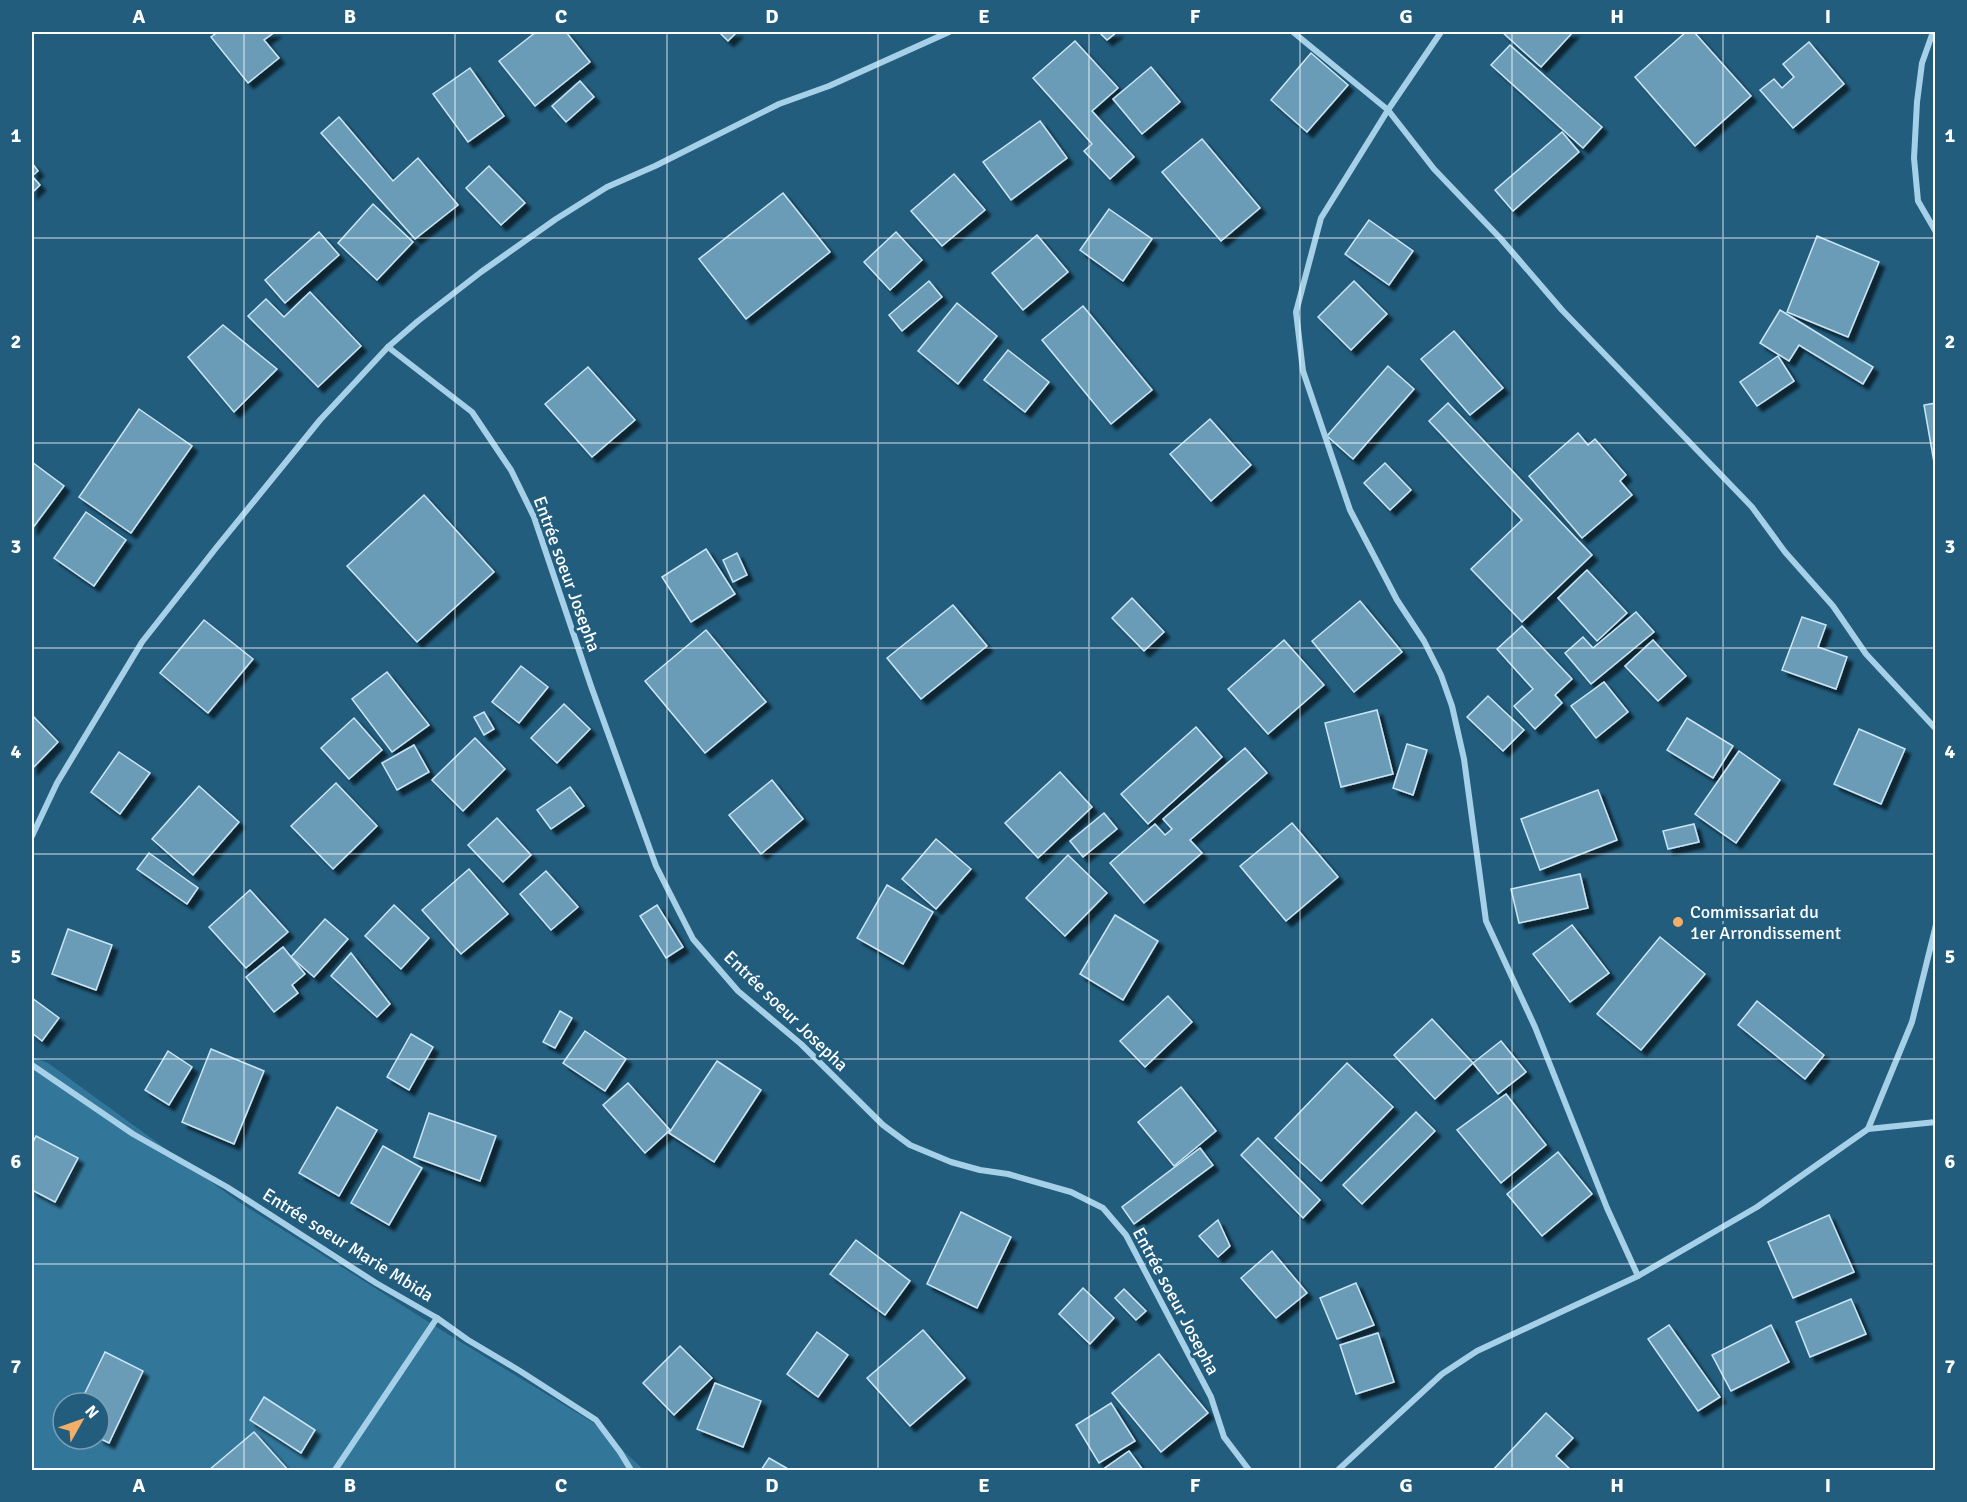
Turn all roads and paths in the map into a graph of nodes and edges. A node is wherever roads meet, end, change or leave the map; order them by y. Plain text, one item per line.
1 (949, 32) edge
2 (1293, 32) edge
3 (1441, 32) edge
4 (1933, 32) edge
5 (1388, 110) junction
6 (1935, 232) edge
7 (388, 347) junction
8 (1935, 729) edge
9 (32, 836) edge
10 (1935, 925) edge
11 (32, 1065) edge
12 (1935, 1122) edge
13 (1868, 1129) junction
14 (1638, 1275) junction
15 (437, 1318) junction
16 (335, 1470) edge
17 (631, 1470) edge
18 (1249, 1470) edge
19 (1338, 1470) edge

1 - 7 street
2 - 5 street
3 - 5 street
4 - 6 street
5 - 8 street
5 - 14 street
7 - 9 street
7 - 18 street, Entrée soeur Josepha
10 - 13 street
11 - 15 street, Entrée soeur Marie Mbida
12 - 13 street
13 - 14 street
14 - 19 street
15 - 16 street
15 - 17 street, Entrée soeur Marie Mbida

